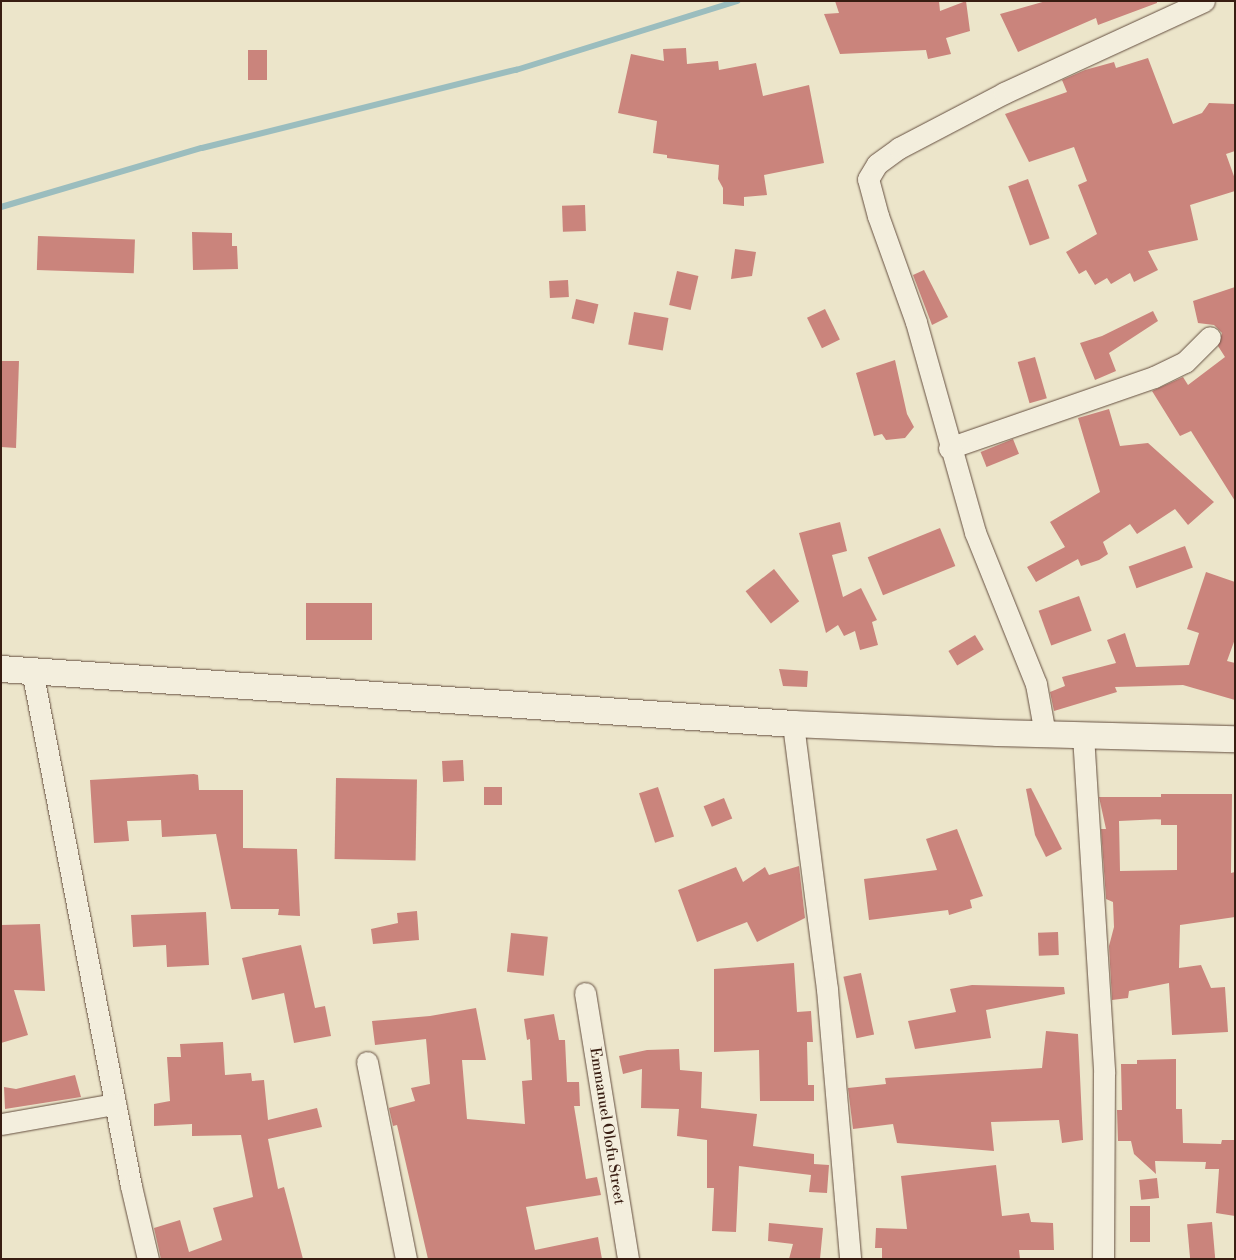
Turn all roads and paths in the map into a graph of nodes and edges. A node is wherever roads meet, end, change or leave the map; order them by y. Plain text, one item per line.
1 (1204, 1) edge
2 (1210, 337) dead end
3 (949, 448) junction
4 (1, 669) edge
5 (32, 670) junction
6 (793, 724) junction
7 (1045, 734) junction
8 (1083, 735) junction
9 (1235, 739) edge
10 (585, 993) dead end
11 (367, 1062) dead end
12 (115, 1104) junction
13 (1, 1124) edge
14 (148, 1259) edge
15 (406, 1259) edge
16 (628, 1259) edge
17 (850, 1259) edge
18 (1103, 1259) edge

1 - 3 street
2 - 3 street
3 - 7 street
4 - 5 street
5 - 6 street
5 - 12 street
6 - 7 street
6 - 17 street
7 - 8 street
8 - 9 street
8 - 18 street
10 - 16 street, Emmanuel Olofu Street
11 - 15 street
12 - 13 street
12 - 14 street

